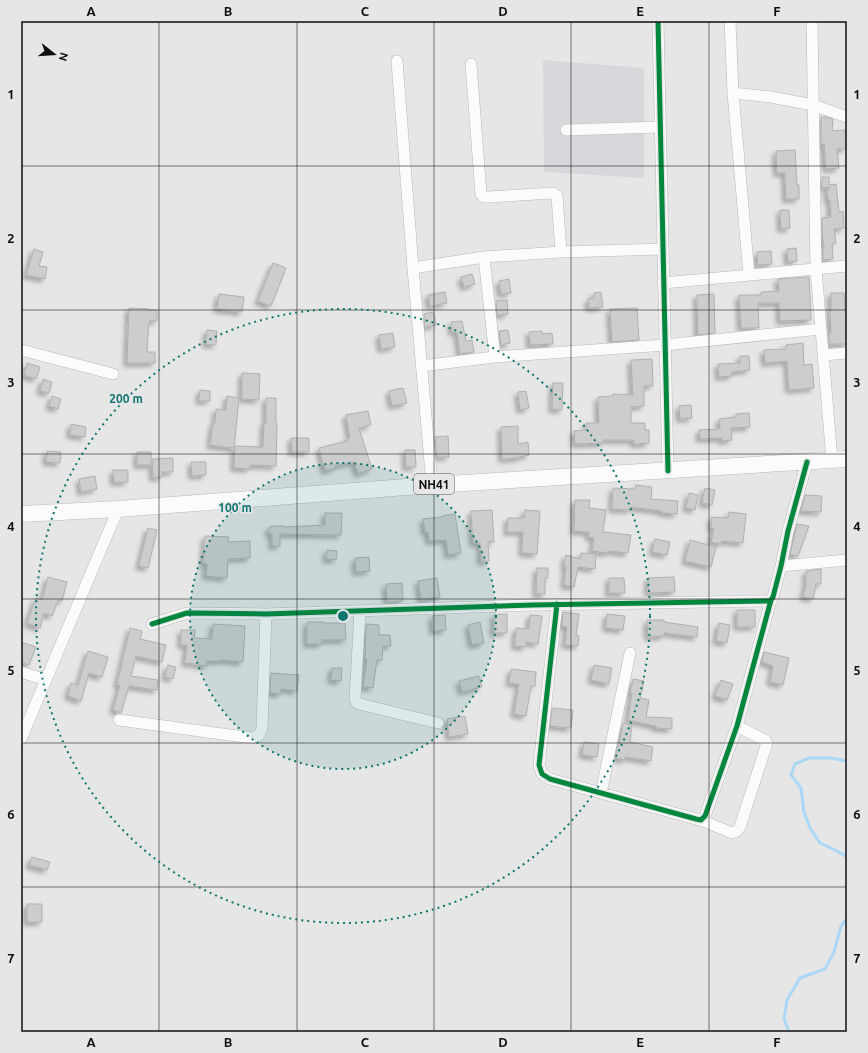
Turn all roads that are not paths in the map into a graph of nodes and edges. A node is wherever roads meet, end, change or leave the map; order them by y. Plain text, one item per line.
1 (658, 21) edge
2 (730, 21) edge
3 (812, 21) edge
4 (397, 61) dead end
5 (471, 64) dead end
6 (733, 93) junction
7 (813, 105) junction
8 (847, 117) edge
9 (660, 127) junction
10 (566, 130) dead end
11 (663, 249) junction
12 (561, 252) junction
13 (484, 257) junction
14 (847, 266) edge
15 (412, 268) junction
16 (816, 270) junction
17 (749, 275) junction
18 (663, 283) junction
19 (821, 329) junction
20 (665, 345) junction
21 (21, 350) edge
22 (847, 353) edge
23 (823, 355) junction
24 (495, 357) junction
25 (421, 366) junction
26 (112, 374) dead end
27 (840, 460) edge
28 (807, 462) junction
29 (668, 471) junction
30 (432, 484) junction
31 (118, 509) junction
32 (21, 514) edge
33 (847, 560) edge
34 (781, 566) junction
35 (771, 600) junction
36 (557, 604) junction
37 (360, 611) junction
38 (266, 614) junction
39 (152, 624) dead end
40 (630, 653) dead end
41 (21, 672) edge
42 (46, 680) junction
43 (119, 720) dead end
44 (438, 723) dead end
45 (737, 726) junction
46 (21, 739) edge
47 (601, 793) junction
48 (701, 820) junction

1 - 9 street
2 - 6 street
3 - 7 street
4 - 15 street
5 - 12 street
6 - 7 street
6 - 17 street
7 - 8 street
7 - 16 street
9 - 10 street
9 - 11 street
11 - 12 street
11 - 18 street
12 - 13 street
13 - 15 street
13 - 24 street
14 - 16 street
15 - 25 street
16 - 17 street
16 - 19 street
17 - 18 street
18 - 20 street
19 - 20 street
19 - 23 street
20 - 24 street
20 - 29 street
21 - 26 street
22 - 23 street
23 - 27 street
24 - 25 street
25 - 30 street
27 - 28 highway, NH41
28 - 29 highway, NH41
28 - 34 street
29 - 30 highway, NH41
30 - 31 highway, NH41
31 - 32 highway, NH41
31 - 42 street
33 - 34 street
34 - 35 street
35 - 36 street
35 - 45 street
36 - 37 street
36 - 47 street
37 - 38 street
37 - 44 street
38 - 39 street
38 - 43 street
40 - 47 street
41 - 42 street
42 - 46 street
45 - 48 street
45 - 48 street
47 - 48 street

